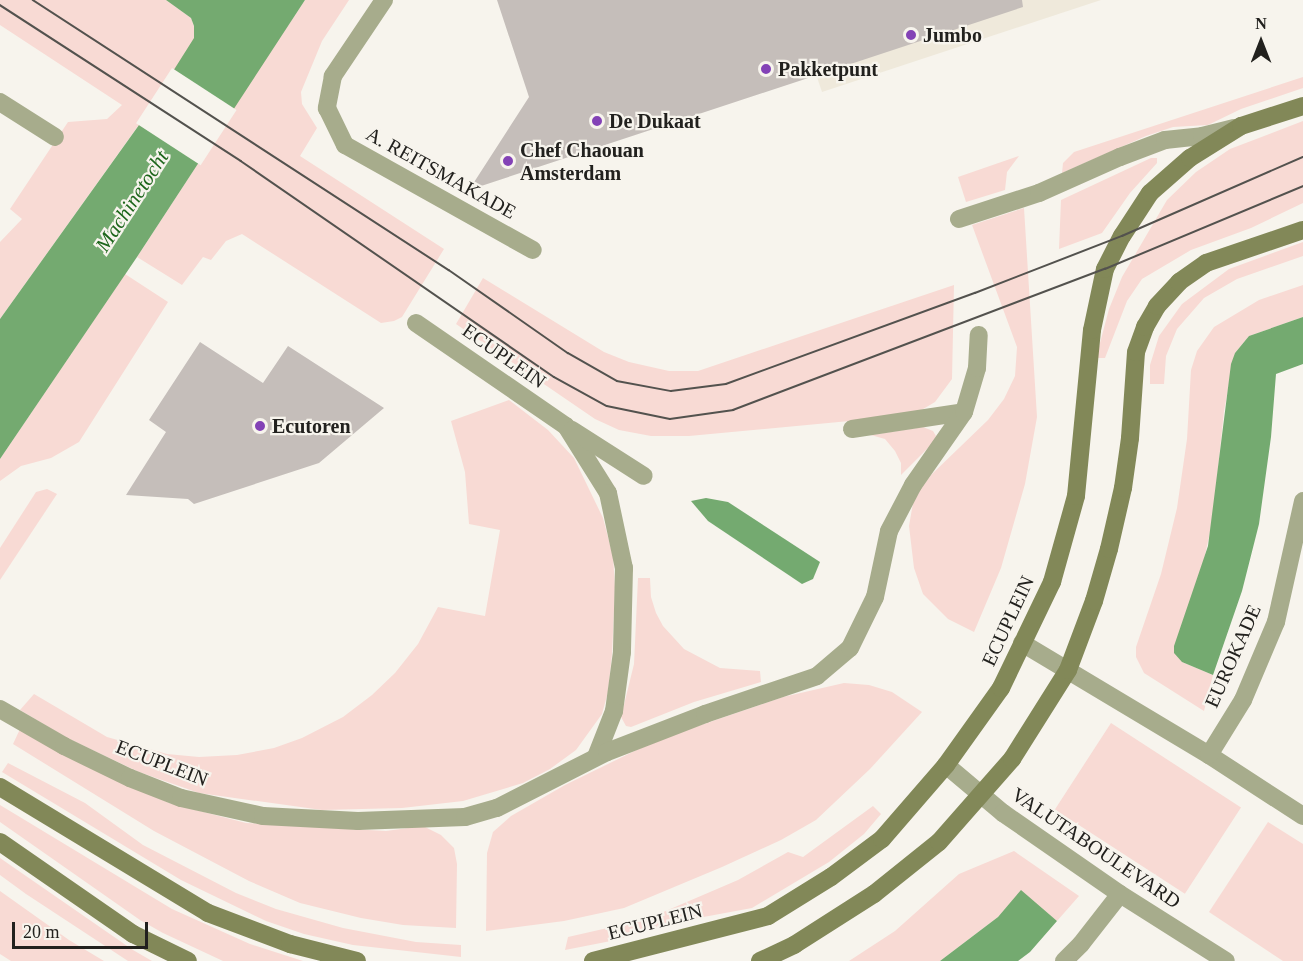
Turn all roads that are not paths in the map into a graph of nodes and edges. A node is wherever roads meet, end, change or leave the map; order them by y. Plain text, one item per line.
1 (384, 0) edge
2 (0, 102) edge
3 (1303, 106) edge
4 (1241, 126) junction
5 (55, 137) dead end
6 (959, 219) dead end
7 (1303, 230) edge
8 (533, 250) dead end
9 (416, 323) dead end
10 (979, 335) dead end
11 (964, 412) junction
12 (566, 426) junction
13 (852, 429) dead end
14 (644, 476) dead end
15 (1303, 501) edge
16 (903, 504) junction
17 (885, 508) dead end
18 (1022, 643) junction
19 (1068, 670) junction
20 (0, 709) edge
21 (1209, 755) junction
22 (596, 757) junction
23 (946, 765) junction
24 (0, 787) edge
25 (982, 795) junction
26 (1303, 816) edge
27 (0, 842) edge
28 (1120, 894) junction
29 (188, 961) edge
30 (357, 961) edge
31 (593, 961) edge
32 (760, 961) edge
33 (1064, 961) edge
34 (1226, 961) edge

1 - 8 street, A. REITSMAKADE
2 - 5 street
3 - 4 main road, ECUPLEIN
4 - 6 street
4 - 18 main road, ECUPLEIN
7 - 19 main road
9 - 12 street, ECUPLEIN
10 - 11 street, ECUPLEIN
11 - 13 street
11 - 16 street, ECUPLEIN
12 - 14 street, ECUPLEIN
12 - 22 street, ECUPLEIN
15 - 21 street, EUROKADE
16 - 17 street
16 - 22 street, ECUPLEIN
18 - 19 street
18 - 23 main road, ECUPLEIN
19 - 21 street
19 - 25 main road
20 - 22 street, ECUPLEIN
21 - 26 street
23 - 25 street, VALUTABOULEVARD
23 - 31 main road, ECUPLEIN
24 - 30 main road
25 - 28 street, VALUTABOULEVARD
25 - 32 main road
27 - 29 main road
28 - 33 street
28 - 34 street, VALUTABOULEVARD

